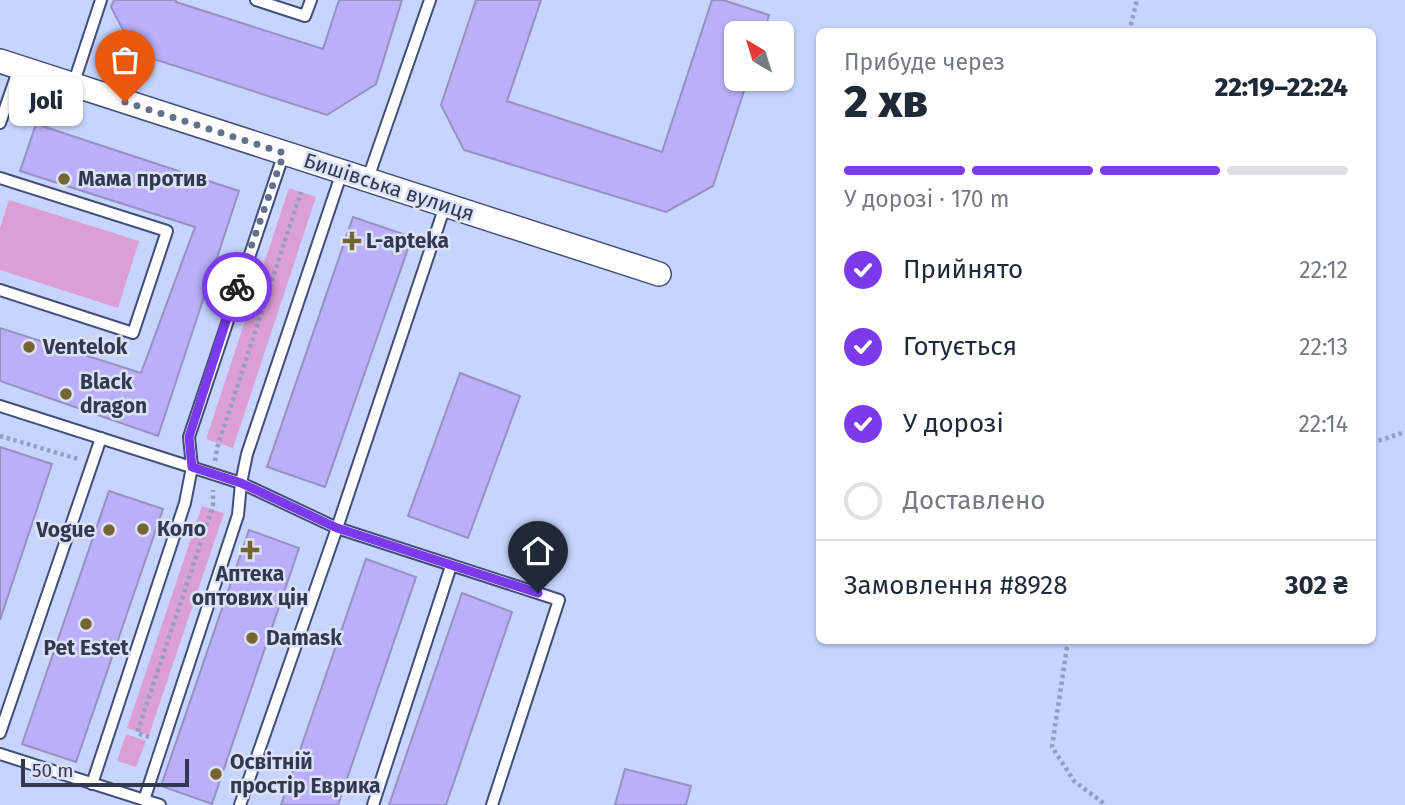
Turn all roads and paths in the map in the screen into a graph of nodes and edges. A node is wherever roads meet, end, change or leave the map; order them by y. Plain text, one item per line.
1 (102, 0) edge
2 (256, 0) edge
3 (311, 0) edge
4 (430, 0) edge
5 (1138, 0) edge
6 (1130, 28) edge
7 (10, 64) edge
8 (73, 85) junction
9 (0, 123) edge
10 (284, 153) junction
11 (342, 172) junction
12 (0, 178) edge
13 (367, 181) junction
14 (301, 192) dead end
15 (445, 206) junction
16 (659, 274) dead end
17 (0, 290) edge
18 (0, 406) edge
19 (1405, 432) edge
20 (0, 436) edge
21 (102, 438) junction
22 (1376, 442) edge
23 (79, 460) dead end
24 (192, 467) junction
25 (213, 474) junction
26 (241, 483) junction
27 (337, 528) junction
28 (451, 566) junction
29 (1067, 644) edge
30 (0, 733) edge
31 (162, 742) junction
32 (0, 754) edge
33 (92, 784) junction
34 (144, 800) junction
35 (160, 805) edge
36 (240, 805) edge
37 (373, 805) edge
38 (492, 805) edge
39 (1106, 805) edge

1 - 8 lane
2 - 3 lane
4 - 13 lane
5 - 6 path
7 - 8 street, Бишівська вулиця
7 - 9 lane
8 - 10 street, Бишівська вулиця
10 - 11 street, Бишівська вулиця
10 - 24 lane
11 - 13 street, Бишівська вулиця
11 - 26 lane
12 - 17 lane
13 - 15 street, Бишівська вулиця
14 - 25 path
15 - 16 street, Бишівська вулиця
15 - 27 lane
18 - 21 lane
19 - 22 path
20 - 23 path
21 - 24 lane
21 - 30 lane
24 - 25 lane
24 - 33 lane
25 - 26 lane
25 - 31 path
26 - 27 lane
26 - 31 lane
27 - 28 lane
27 - 36 lane
28 - 37 lane
28 - 38 lane
29 - 39 path
31 - 34 lane
32 - 33 lane
33 - 34 lane
34 - 35 lane

